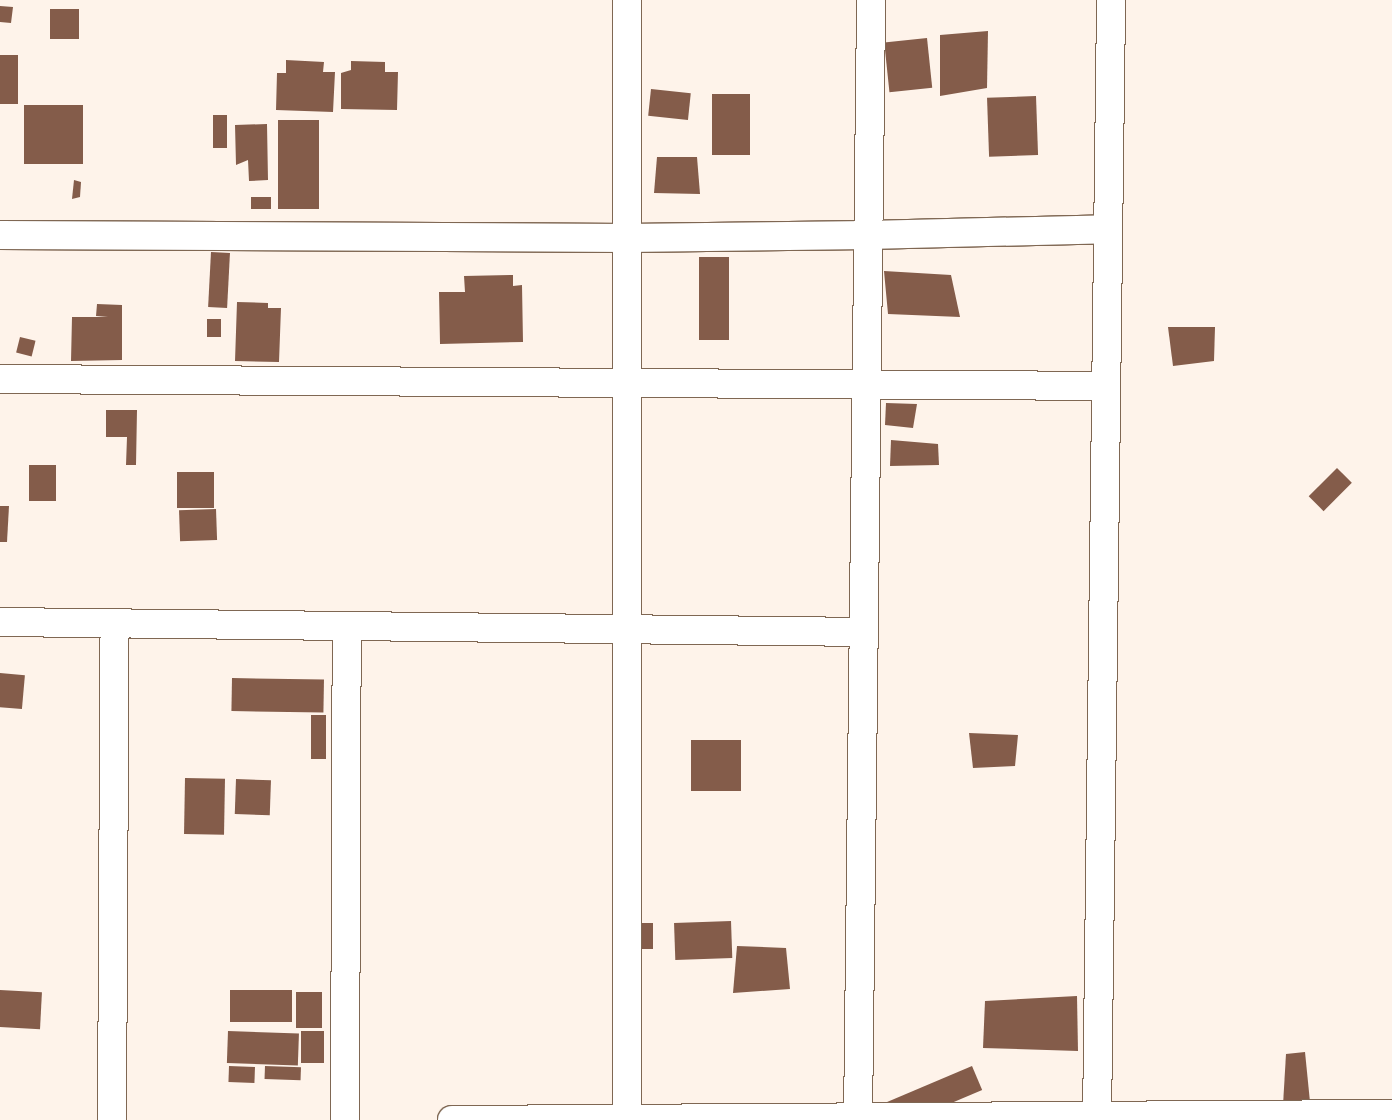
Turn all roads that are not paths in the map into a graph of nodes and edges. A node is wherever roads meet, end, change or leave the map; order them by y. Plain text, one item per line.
1 (627, 0) edge
2 (871, 0) edge
3 (1111, 0) edge
4 (1108, 229) junction
5 (0, 235) edge
6 (868, 235) junction
7 (627, 238) junction
8 (0, 379) edge
9 (627, 383) junction
10 (866, 384) junction
11 (1106, 386) junction
12 (0, 622) edge
13 (115, 624) junction
14 (347, 626) junction
15 (627, 629) junction
16 (864, 632) junction
17 (1392, 1114) edge
18 (1097, 1118) edge
19 (627, 1119) edge
20 (858, 1119) edge
21 (112, 1120) edge
22 (345, 1120) edge
23 (452, 1120) edge

1 - 7 street
2 - 6 street
3 - 4 street
4 - 6 street
4 - 11 street
5 - 7 street
6 - 7 street
6 - 10 street
7 - 9 street
8 - 9 street
9 - 10 street
9 - 15 street
10 - 11 street
10 - 16 street
11 - 18 street
12 - 13 street
13 - 14 street
13 - 21 street
14 - 15 street
14 - 22 street
15 - 16 street
15 - 19 street
16 - 20 street
17 - 18 street
18 - 20 street
19 - 20 street
19 - 23 street

